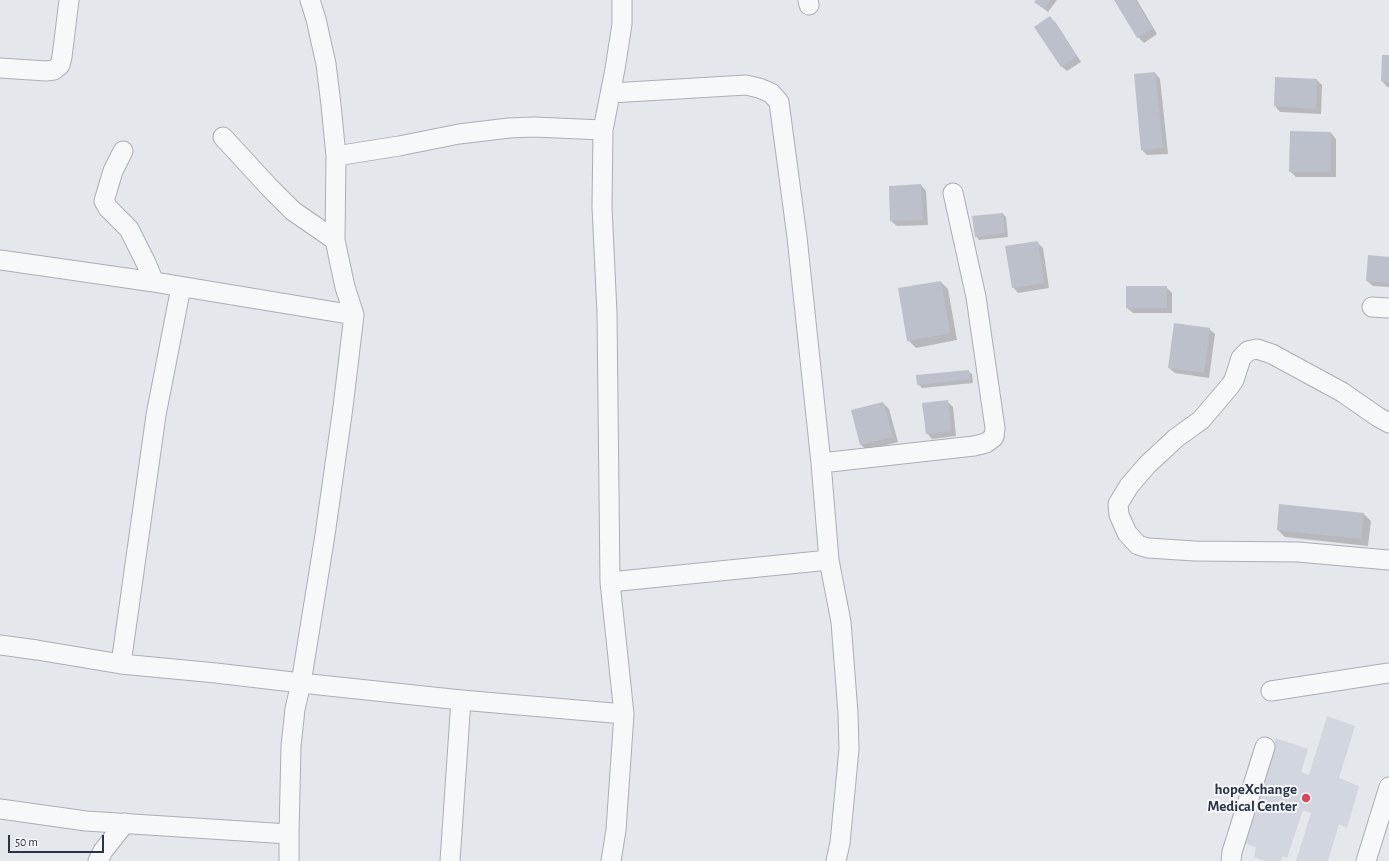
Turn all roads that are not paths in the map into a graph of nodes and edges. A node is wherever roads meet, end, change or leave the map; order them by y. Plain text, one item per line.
1 (69, 0) edge
2 (310, 0) edge
3 (622, 0) edge
4 (0, 68) edge
5 (611, 93) junction
6 (603, 130) junction
7 (223, 137) dead end
8 (123, 151) dead end
9 (336, 156) junction
10 (953, 193) dead end
11 (335, 240) junction
12 (0, 260) edge
13 (154, 282) junction
14 (181, 287) junction
15 (354, 315) junction
16 (1389, 423) edge
17 (821, 463) junction
18 (829, 560) junction
19 (1389, 560) edge
20 (610, 582) junction
21 (0, 645) edge
22 (121, 664) junction
23 (1389, 674) edge
24 (301, 683) junction
25 (1271, 691) dead end
26 (461, 700) junction
27 (624, 714) junction
28 (1264, 747) dead end
29 (1389, 787) edge
30 (0, 809) edge
31 (125, 823) junction
32 (289, 834) junction
33 (98, 861) edge
34 (289, 861) edge
35 (450, 861) edge
36 (610, 861) edge
37 (836, 861) edge
38 (1231, 861) edge
39 (1366, 861) edge

1 - 4 street
2 - 9 street
3 - 5 street
5 - 6 street
5 - 17 street
6 - 9 street
6 - 20 street
7 - 11 street
8 - 13 street
9 - 11 street
10 - 17 street
11 - 15 street
12 - 13 street
13 - 14 street
14 - 15 street
14 - 22 street
15 - 24 street
16 - 19 street
17 - 18 street
18 - 20 street
18 - 37 street
20 - 27 street
21 - 22 street
22 - 24 street
23 - 25 street
24 - 26 street
24 - 32 street
26 - 27 street
26 - 35 street
27 - 36 street
28 - 38 street
29 - 39 street
30 - 31 street
31 - 32 street
31 - 33 street
32 - 34 street

